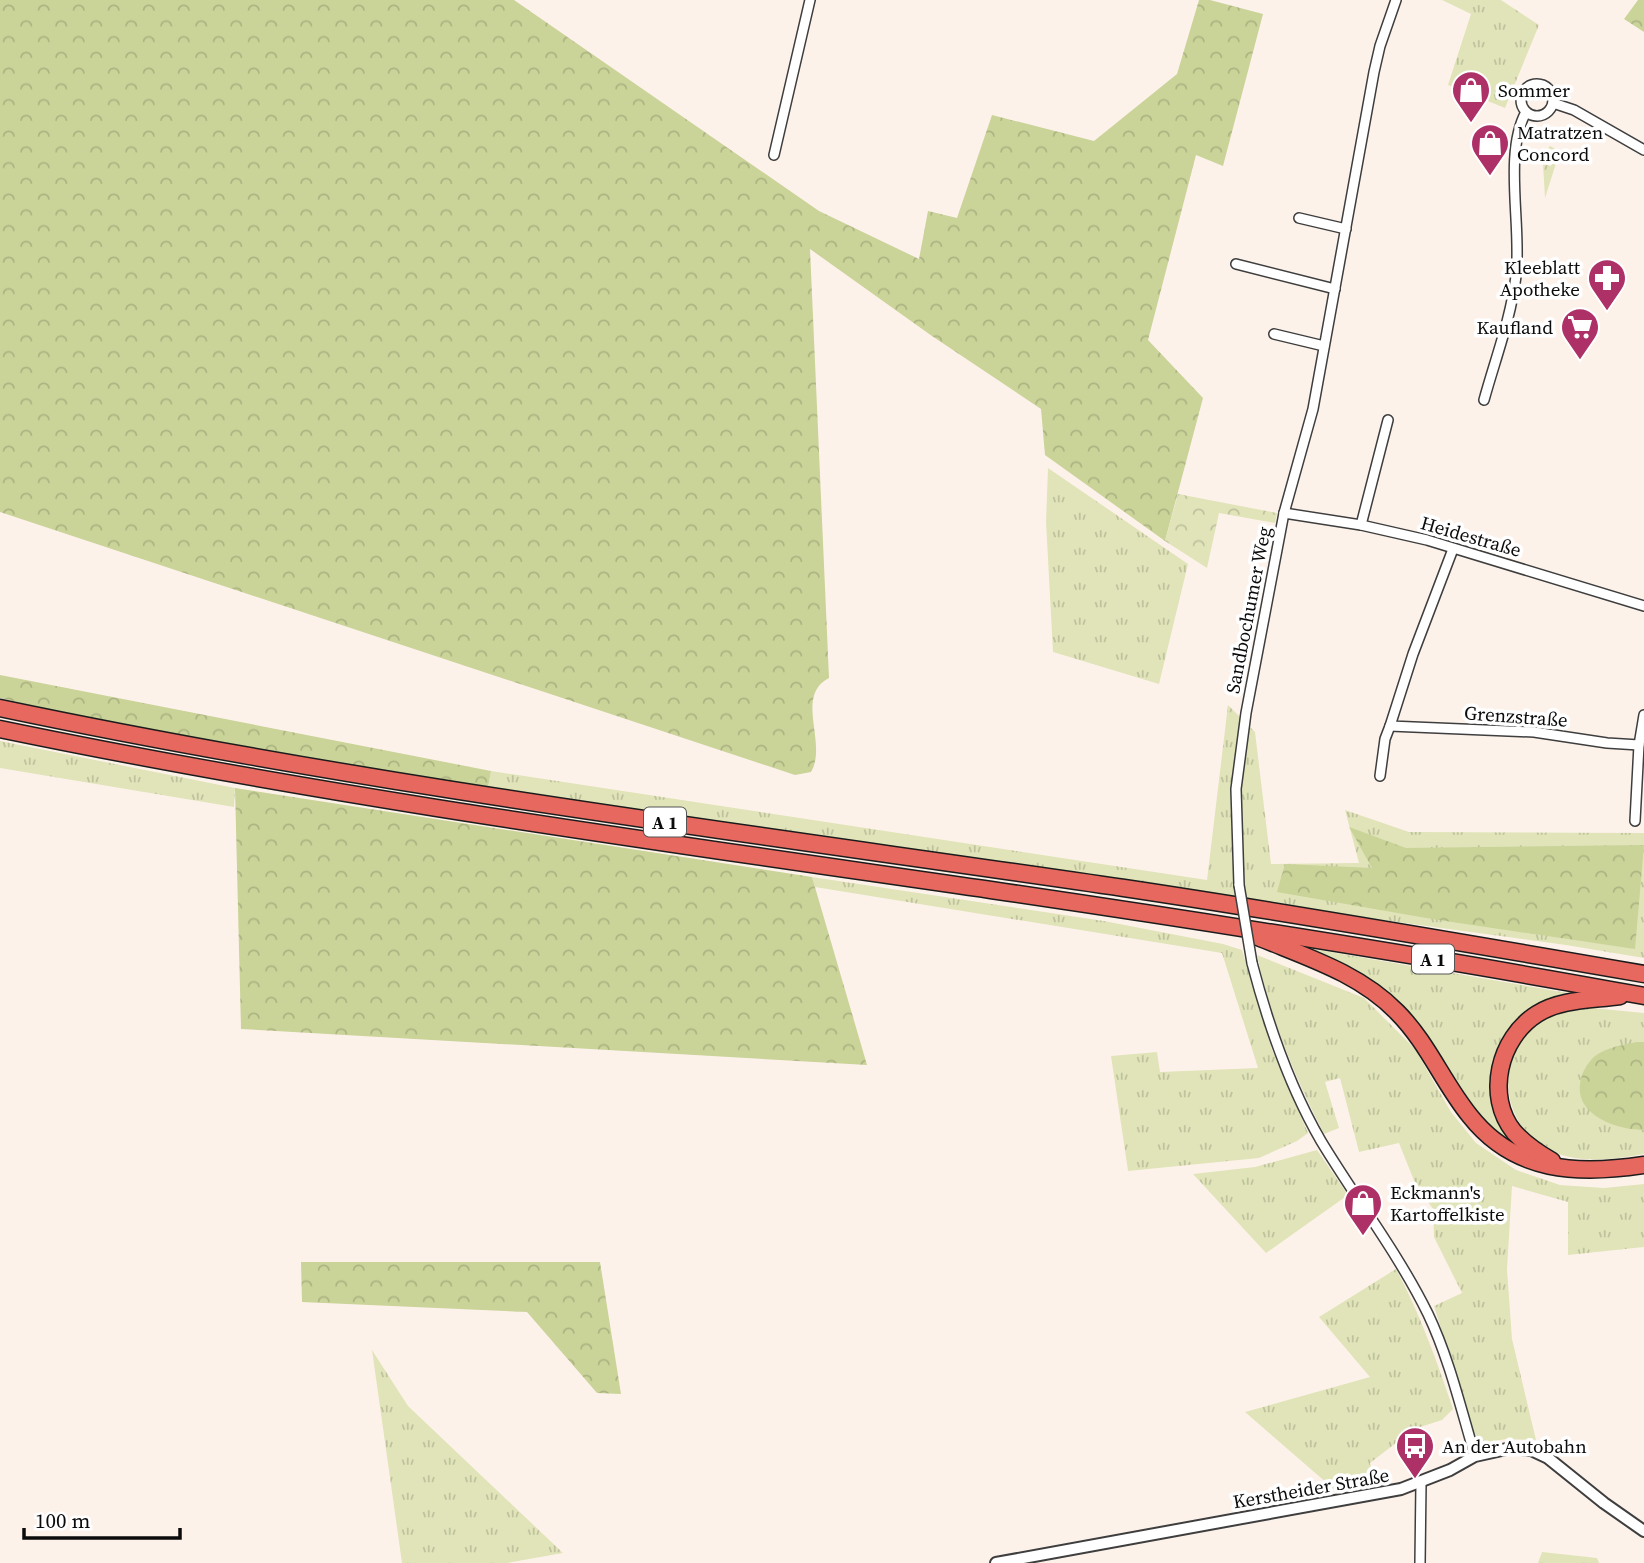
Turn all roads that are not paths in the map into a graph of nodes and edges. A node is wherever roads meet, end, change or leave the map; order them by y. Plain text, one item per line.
1 (810, 0) edge
2 (1396, 0) edge
3 (1553, 103) junction
4 (1526, 112) junction
5 (1644, 150) edge
6 (774, 155) dead end
7 (1300, 218) dead end
8 (1346, 229) junction
9 (1236, 264) dead end
10 (1335, 289) junction
11 (1275, 334) dead end
12 (1324, 346) junction
13 (1484, 400) dead end
14 (1388, 420) dead end
15 (1284, 513) junction
16 (1362, 525) junction
17 (1453, 549) junction
18 (1644, 606) edge
19 (0, 708) edge
20 (1644, 715) edge
21 (1390, 726) junction
22 (0, 729) edge
23 (1639, 745) junction
24 (1380, 776) dead end
25 (1635, 821) dead end
26 (1233, 927) junction
27 (1644, 974) edge
28 (1638, 995) edge
29 (1644, 1165) edge
30 (1563, 1168) junction
31 (1475, 1456) junction
32 (1421, 1483) junction
33 (1644, 1531) edge
34 (996, 1563) edge
35 (1420, 1563) edge

1 - 6 street
2 - 8 street, Sandbochumer Weg
3 - 4 street
3 - 4 street
3 - 5 street
4 - 13 street
7 - 8 street
8 - 10 street, Sandbochumer Weg
9 - 10 street
10 - 12 street, Sandbochumer Weg
11 - 12 street
12 - 15 street, Sandbochumer Weg
14 - 16 street
15 - 16 street, Heidestraße
15 - 31 street, Sandbochumer Weg, bridge
16 - 17 street, Heidestraße
17 - 18 street, Heidestraße
17 - 21 street
19 - 27 highway, A 1
20 - 23 street
21 - 23 street, Grenzstraße
21 - 24 street
22 - 26 highway, A 1
23 - 25 street
26 - 28 highway, A 1
26 - 30 highway
28 - 30 highway
29 - 30 highway
31 - 32 street, Kerstheider Straße
31 - 33 street, Kerstheider Straße
32 - 34 street, Kerstheider Straße
32 - 35 street

